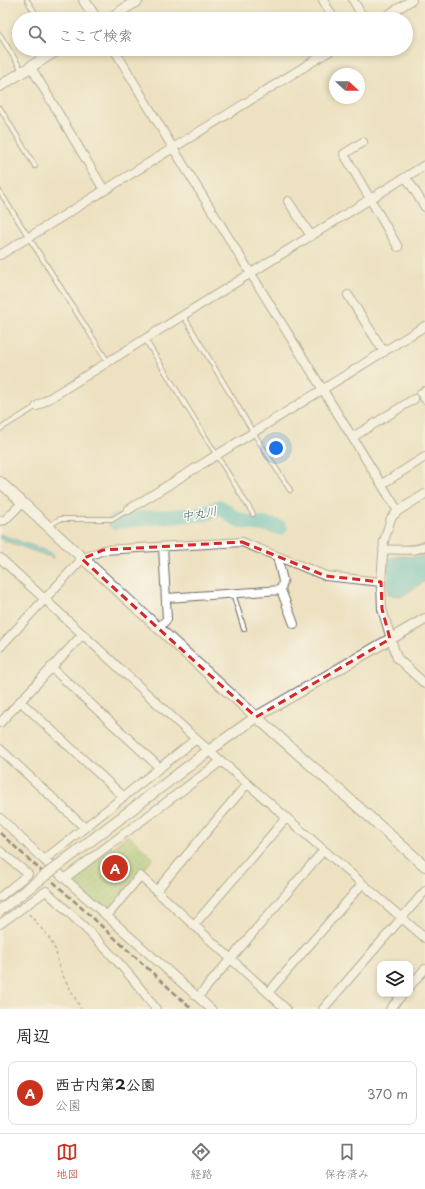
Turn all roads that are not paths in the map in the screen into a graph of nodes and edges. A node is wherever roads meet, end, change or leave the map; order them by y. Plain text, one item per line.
1 (27, 0) edge
2 (84, 0) edge
3 (138, 0) edge
4 (323, 0) edge
5 (353, 0) edge
6 (412, 0) edge
7 (35, 12) edge
8 (92, 12) edge
9 (119, 12) edge
10 (330, 12) edge
11 (360, 12) edge
12 (392, 12) edge
13 (0, 35) edge
14 (12, 51) edge
15 (16, 56) edge
16 (48, 56) edge
17 (118, 56) edge
18 (322, 56) edge
19 (27, 70) junction
20 (0, 86) edge
21 (0, 108) edge
22 (363, 142) dead end
23 (173, 148) junction
24 (425, 165) edge
25 (35, 166) dead end
26 (406, 177) junction
27 (104, 190) junction
28 (0, 192) edge
29 (370, 200) junction
30 (288, 201) dead end
31 (425, 207) edge
32 (311, 236) junction
33 (28, 238) junction
34 (398, 247) dead end
35 (0, 255) edge
36 (252, 273) junction
37 (348, 295) dead end
38 (183, 315) junction
39 (425, 326) edge
40 (145, 339) junction
41 (384, 352) junction
42 (108, 362) junction
43 (324, 389) junction
44 (425, 391) edge
45 (414, 399) dead end
46 (425, 399) edge
47 (37, 406) joint
48 (0, 429) edge
49 (253, 432) junction
50 (353, 437) junction
51 (216, 454) junction
52 (425, 457) edge
53 (0, 482) edge
54 (382, 484) junction
55 (290, 490) dead end
56 (425, 494) edge
57 (22, 503) junction
58 (128, 510) joint
59 (398, 511) junction
60 (253, 514) dead end
61 (0, 521) edge
62 (47, 526) junction
63 (425, 546) edge
64 (163, 547) junction
65 (384, 550) junction
66 (277, 556) junction
67 (0, 559) edge
68 (82, 559) junction
69 (381, 582) junction
70 (281, 590) junction
71 (232, 593) junction
72 (167, 598) junction
73 (44, 599) junction
74 (425, 619) edge
75 (294, 624) dead end
76 (158, 628) junction
77 (244, 630) dead end
78 (82, 634) junction
79 (390, 639) junction
80 (0, 647) edge
81 (51, 667) junction
82 (425, 684) edge
83 (20, 701) junction
84 (256, 717) junction
85 (0, 723) edge
86 (196, 739) junction
87 (0, 749) edge
88 (206, 752) junction
89 (220, 762) junction
90 (159, 767) junction
91 (247, 784) junction
92 (124, 798) junction
93 (0, 818) edge
94 (286, 818) junction
95 (9, 826) junction
96 (84, 827) junction
97 (0, 829) edge
98 (0, 851) edge
99 (324, 851) junction
100 (44, 860) junction
101 (425, 866) edge
102 (28, 874) junction
103 (64, 878) junction
104 (362, 884) junction
105 (157, 890) junction
106 (425, 890) edge
107 (46, 891) junction
108 (0, 897) edge
109 (0, 910) edge
110 (107, 916) junction
111 (401, 918) junction
112 (0, 924) edge
113 (194, 924) junction
114 (425, 938) edge
115 (231, 958) junction
116 (425, 969) edge
117 (413, 983) edge
118 (268, 993) junction
119 (198, 997) junction
120 (400, 997) edge
121 (156, 1009) edge
122 (212, 1009) edge
123 (286, 1009) edge
124 (323, 1009) edge
125 (390, 1009) edge

1 - 7 lane
2 - 8 street
3 - 9 street
4 - 10 street
5 - 11 street
6 - 12 street
13 - 14 lane
15 - 19 lane
16 - 19 street
17 - 23 street
18 - 23 street
19 - 20 street
19 - 27 street
21 - 25 lane
22 - 29 street
23 - 27 street
23 - 36 street
24 - 26 street
26 - 29 street
26 - 31 street
27 - 33 street
28 - 33 lane
29 - 32 street
29 - 34 street
30 - 32 street
32 - 36 street
33 - 35 street
33 - 42 lane
36 - 38 street
36 - 43 street
37 - 41 street
38 - 40 street
38 - 49 lane
39 - 41 street
40 - 42 street
40 - 51 lane
41 - 43 street
42 - 47 street
43 - 49 street
43 - 50 street
44 - 46 street
45 - 50 street
47 - 48 lane
49 - 51 street
49 - 55 lane
50 - 54 street
51 - 58 street
51 - 60 lane
52 - 54 street
53 - 57 street
54 - 59 street
56 - 59 street
57 - 61 street
57 - 62 street
58 - 62 lane
59 - 65 street
62 - 68 street
63 - 65 street
64 - 66 street
64 - 68 street
64 - 72 street
65 - 69 street
66 - 69 street
66 - 70 street
67 - 73 street
68 - 73 street
68 - 76 street
69 - 79 street
70 - 71 street
70 - 75 street
71 - 72 street
71 - 77 lane
72 - 76 street
73 - 78 street
73 - 80 street
74 - 79 street
76 - 84 street
78 - 81 street
78 - 86 street
79 - 82 street
79 - 84 street
81 - 83 street
81 - 90 street
83 - 85 street
83 - 92 street
84 - 88 street
84 - 101 street
86 - 88 street
86 - 90 street
87 - 96 street
88 - 89 street
88 - 109 street, bridge
89 - 91 street
89 - 103 street
90 - 92 street
91 - 94 street
91 - 105 street
92 - 96 street
93 - 95 street
94 - 99 street
94 - 113 street
95 - 97 street
95 - 100 street
96 - 100 street
98 - 102 street
99 - 104 street
99 - 115 street
100 - 103 street
102 - 107 street
102 - 108 street
103 - 110 street
104 - 111 street
104 - 118 street
105 - 110 street
105 - 113 street
106 - 111 street
107 - 112 street
107 - 121 street
110 - 119 street
111 - 114 street
111 - 124 street
113 - 115 street
115 - 118 street
115 - 119 street
116 - 117 street
118 - 123 street
119 - 122 street
120 - 125 street

